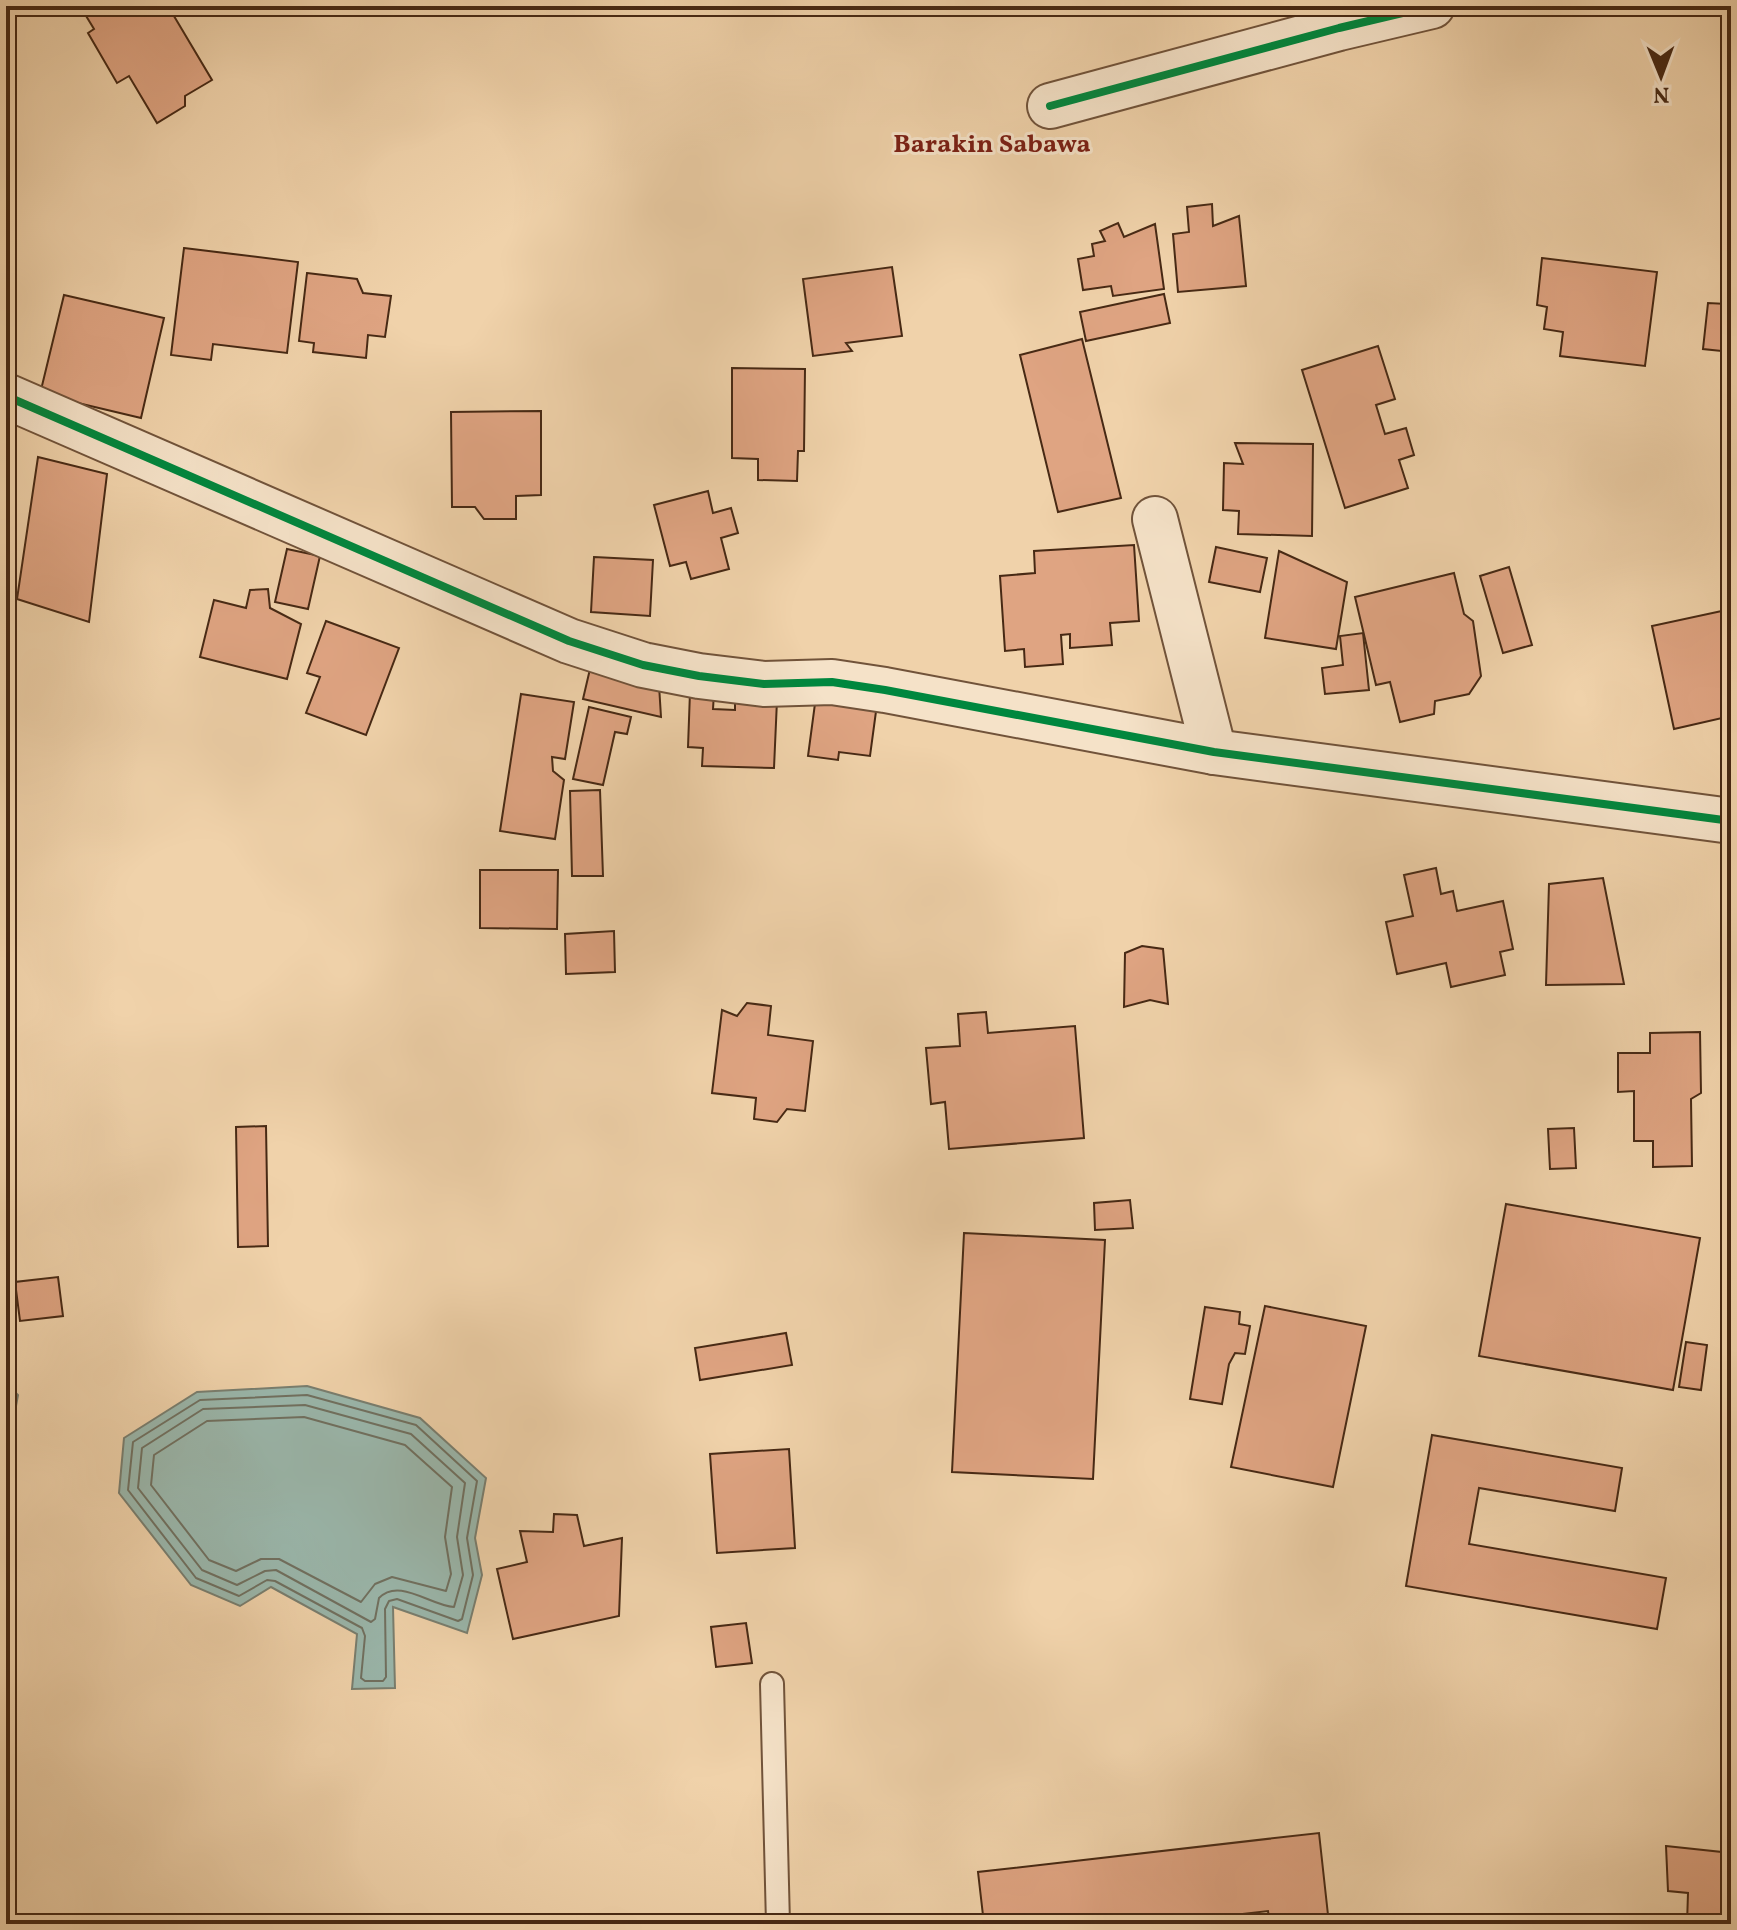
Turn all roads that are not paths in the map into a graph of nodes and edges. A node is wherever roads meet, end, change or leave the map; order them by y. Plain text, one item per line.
1 (1432, 6) edge
2 (1050, 106) dead end
3 (6, 396) edge
4 (1155, 519) dead end
5 (1214, 752) junction
6 (1731, 821) edge
7 (772, 1684) dead end
8 (778, 1924) edge

1 - 2 street
3 - 5 street
4 - 5 street
5 - 6 street
7 - 8 lane

